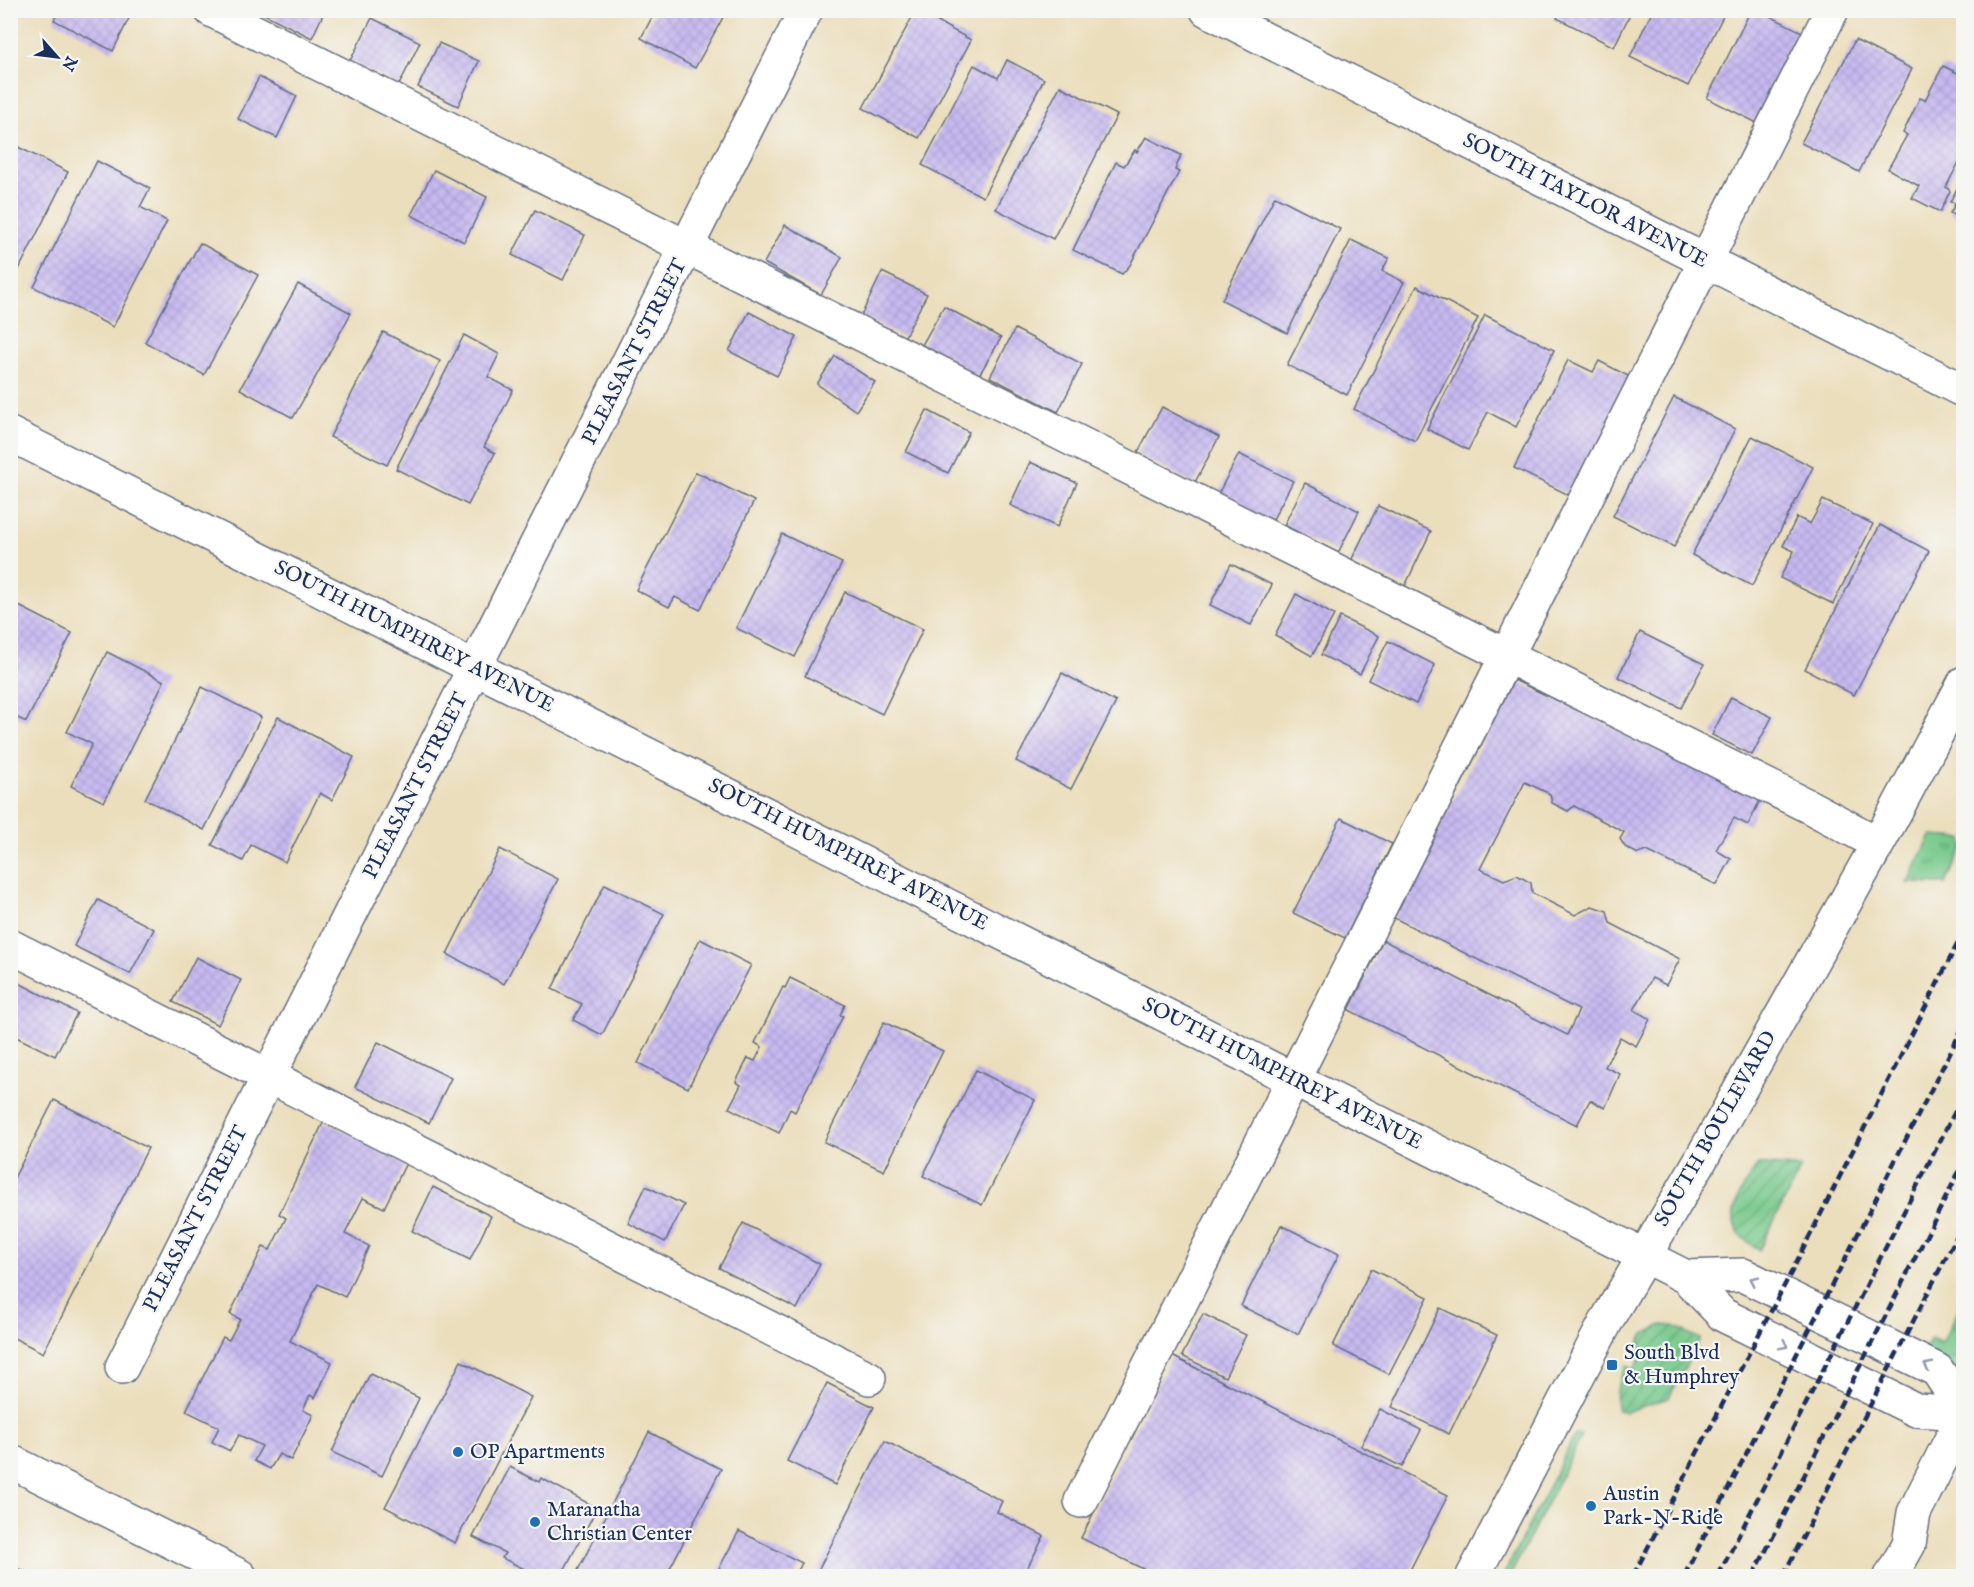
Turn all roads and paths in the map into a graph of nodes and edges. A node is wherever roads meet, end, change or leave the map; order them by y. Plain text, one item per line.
1 (211, 10) edge
2 (806, 10) edge
3 (1207, 10) edge
4 (1833, 10) edge
5 (687, 248) junction
6 (1706, 261) junction
7 (1964, 391) edge
8 (10, 434) edge
9 (1507, 656) junction
10 (476, 668) junction
11 (1964, 684) edge
12 (1877, 843) junction
13 (10, 946) edge
14 (269, 1076) junction
15 (1293, 1079) junction
16 (1643, 1256) junction
17 (1686, 1277) junction
18 (122, 1367) dead end
19 (869, 1378) dead end
20 (1964, 1413) edge
21 (10, 1461) edge
22 (1081, 1501) dead end
23 (197, 1567) edge
24 (240, 1576) edge
25 (1473, 1576) edge
26 (1892, 1576) edge

1 - 5 street
2 - 5 street, PLEASANT STREET
3 - 6 street, SOUTH TAYLOR AVENUE
4 - 6 street
5 - 9 street
5 - 10 street, PLEASANT STREET
6 - 7 street, SOUTH TAYLOR AVENUE
6 - 9 street
8 - 10 street, SOUTH HUMPHREY AVENUE
9 - 12 street
9 - 15 street
10 - 14 street, PLEASANT STREET
10 - 15 street, SOUTH HUMPHREY AVENUE
11 - 12 street, SOUTH BOULEVARD
12 - 16 street, SOUTH BOULEVARD
13 - 14 street
14 - 18 street, PLEASANT STREET
14 - 19 street
15 - 16 street, SOUTH HUMPHREY AVENUE
15 - 22 street
16 - 17 street, SOUTH HUMPHREY AVENUE
16 - 25 street, SOUTH BOULEVARD
17 -> 20 street
20 -> 17 street
20 - 26 street
21 - 23 street
23 - 24 street

